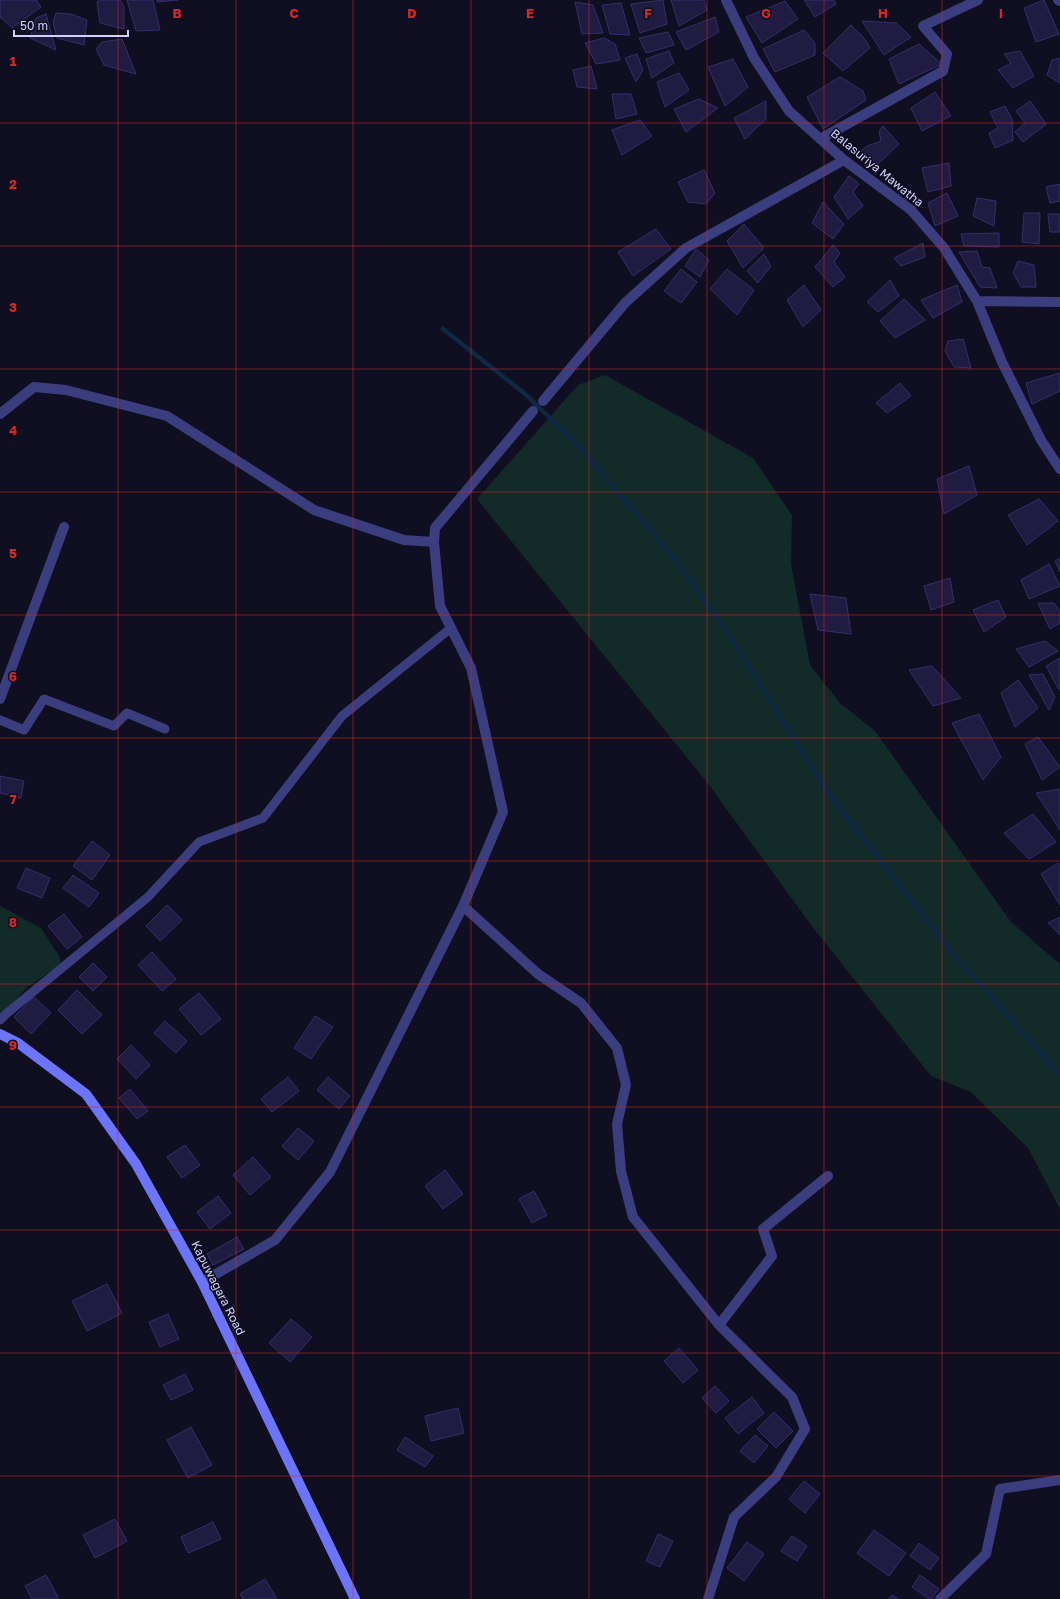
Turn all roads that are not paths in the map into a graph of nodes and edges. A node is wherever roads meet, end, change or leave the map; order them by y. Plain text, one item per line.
1 (726, 0) edge
2 (978, 0) edge
3 (820, 139) junction
4 (844, 160) junction
5 (977, 301) junction
6 (1060, 302) edge
7 (543, 401) dead end
8 (533, 411) dead end
9 (0, 414) edge
10 (1060, 468) edge
11 (64, 527) dead end
12 (434, 542) junction
13 (451, 628) junction
14 (0, 699) edge
15 (0, 720) edge
16 (165, 729) dead end
17 (463, 906) junction
18 (0, 1020) edge
19 (0, 1034) edge
20 (828, 1176) dead end
21 (202, 1282) junction
22 (719, 1325) junction
23 (1060, 1480) edge
24 (355, 1599) edge
25 (708, 1599) edge
26 (940, 1599) edge

1 - 3 street, Balasuriya Mawatha
2 - 3 street
3 - 4 street, Balasuriya Mawatha
4 - 5 street, Balasuriya Mawatha
4 - 7 street
5 - 6 street
5 - 10 street, Balasuriya Mawatha
8 - 12 street
9 - 12 street
11 - 14 street
12 - 13 street
13 - 17 street
13 - 18 lane
15 - 16 lane
17 - 21 street
17 - 22 street
19 - 21 street, Kapuwagara Road
20 - 22 street
21 - 24 street, Kapuwagara Road
22 - 25 street
23 - 26 street

